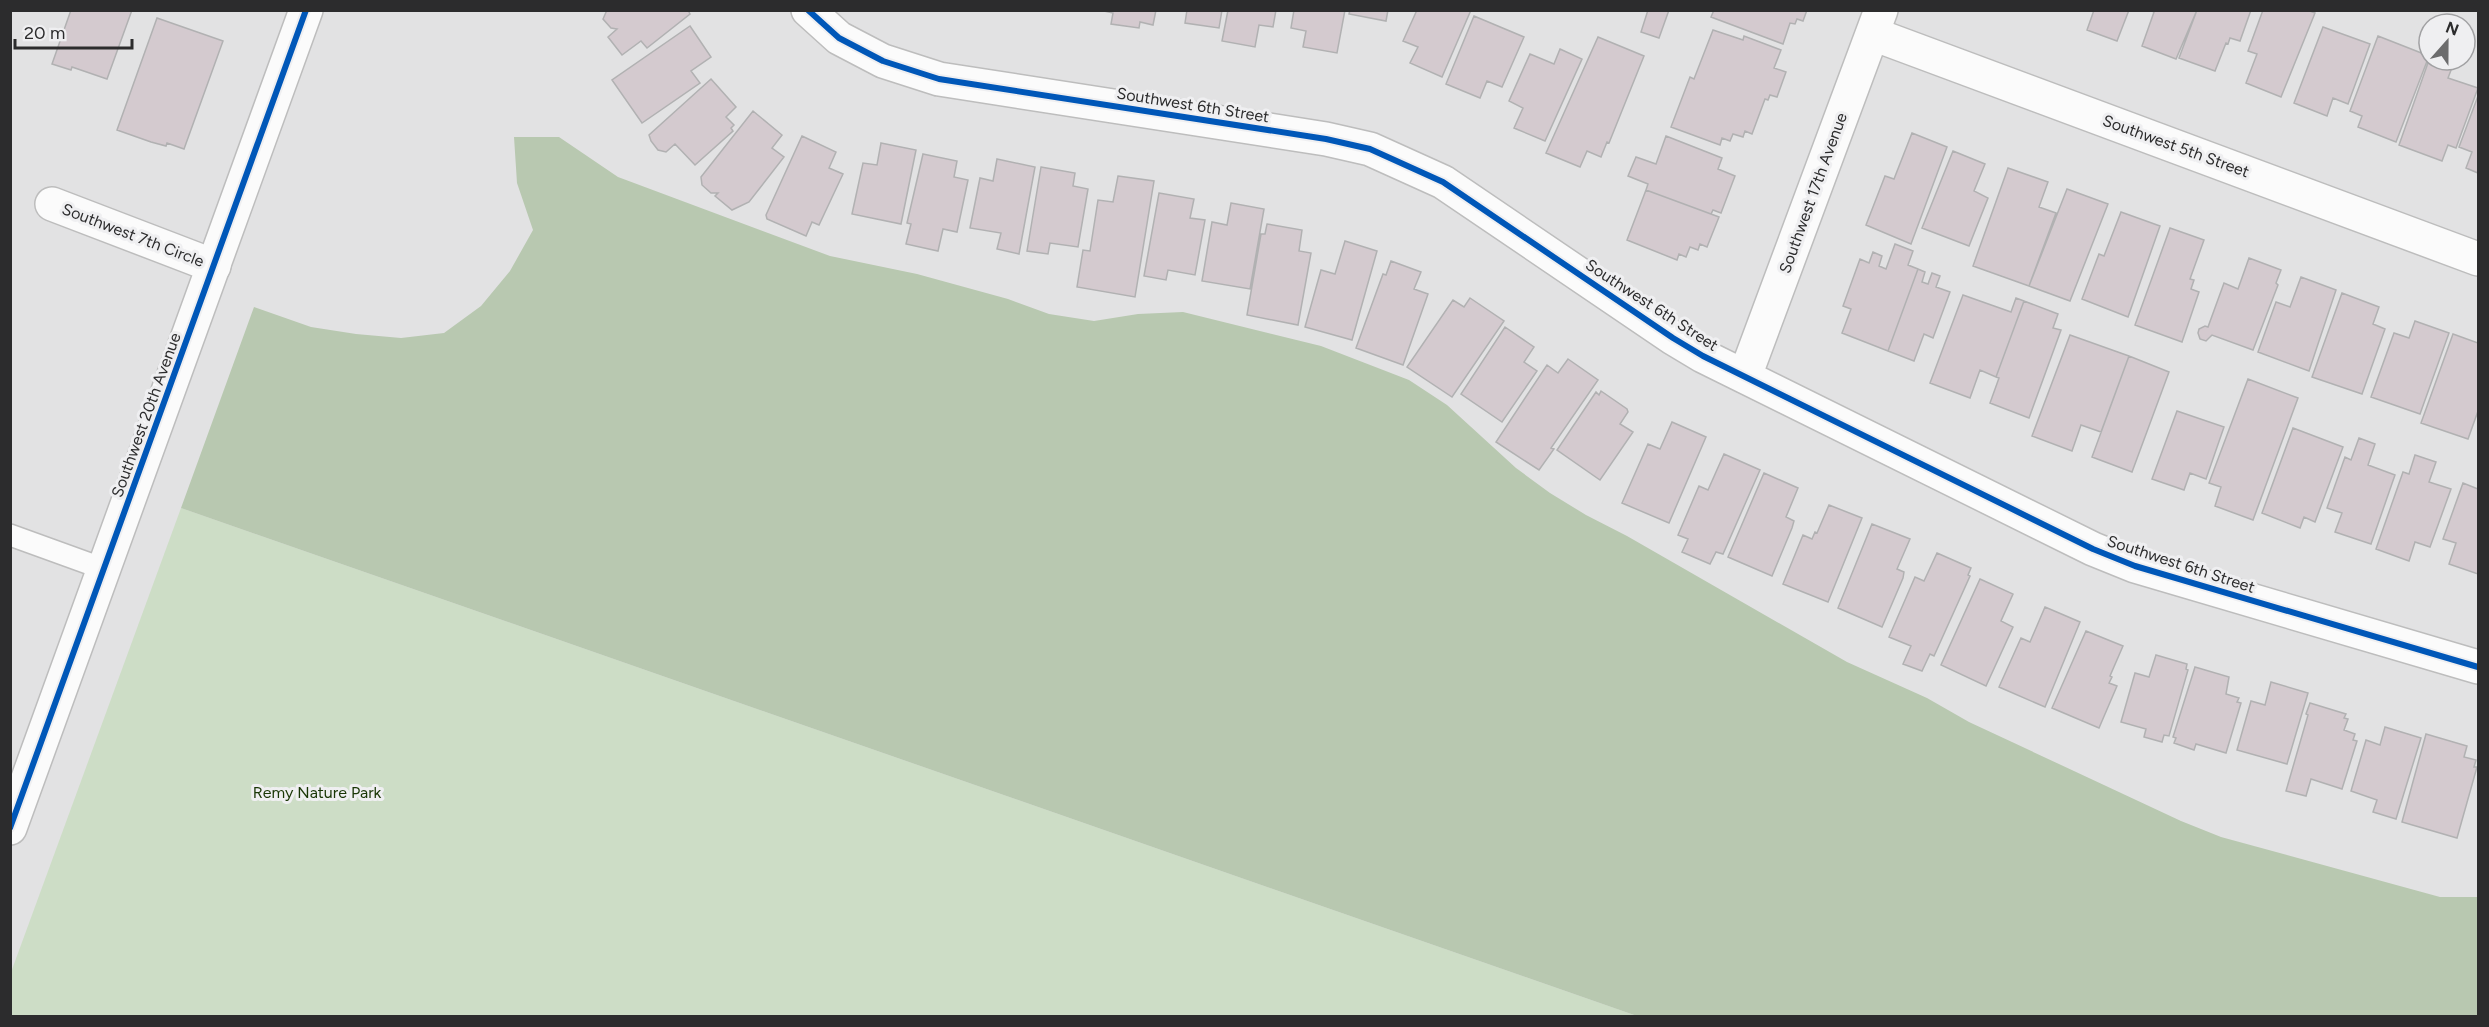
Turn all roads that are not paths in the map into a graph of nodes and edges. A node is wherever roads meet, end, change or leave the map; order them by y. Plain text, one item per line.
1 (306, 10) edge
2 (808, 10) edge
3 (1877, 22) edge
4 (52, 204) dead end
5 (2478, 258) edge
6 (214, 266) junction
7 (1745, 376) junction
8 (10, 536) edge
9 (104, 569) junction
10 (2478, 667) edge
11 (10, 828) edge

1 - 6 street, Southwest 20th Avenue
2 - 7 street, Southwest 6th Street
3 - 5 street, Southwest 5th Street
3 - 7 street, Southwest 17th Avenue
4 - 6 street, Southwest 7th Circle
6 - 9 street, Southwest 20th Avenue
7 - 10 street, Southwest 6th Street
8 - 9 lane
9 - 11 street, Southwest 20th Avenue

